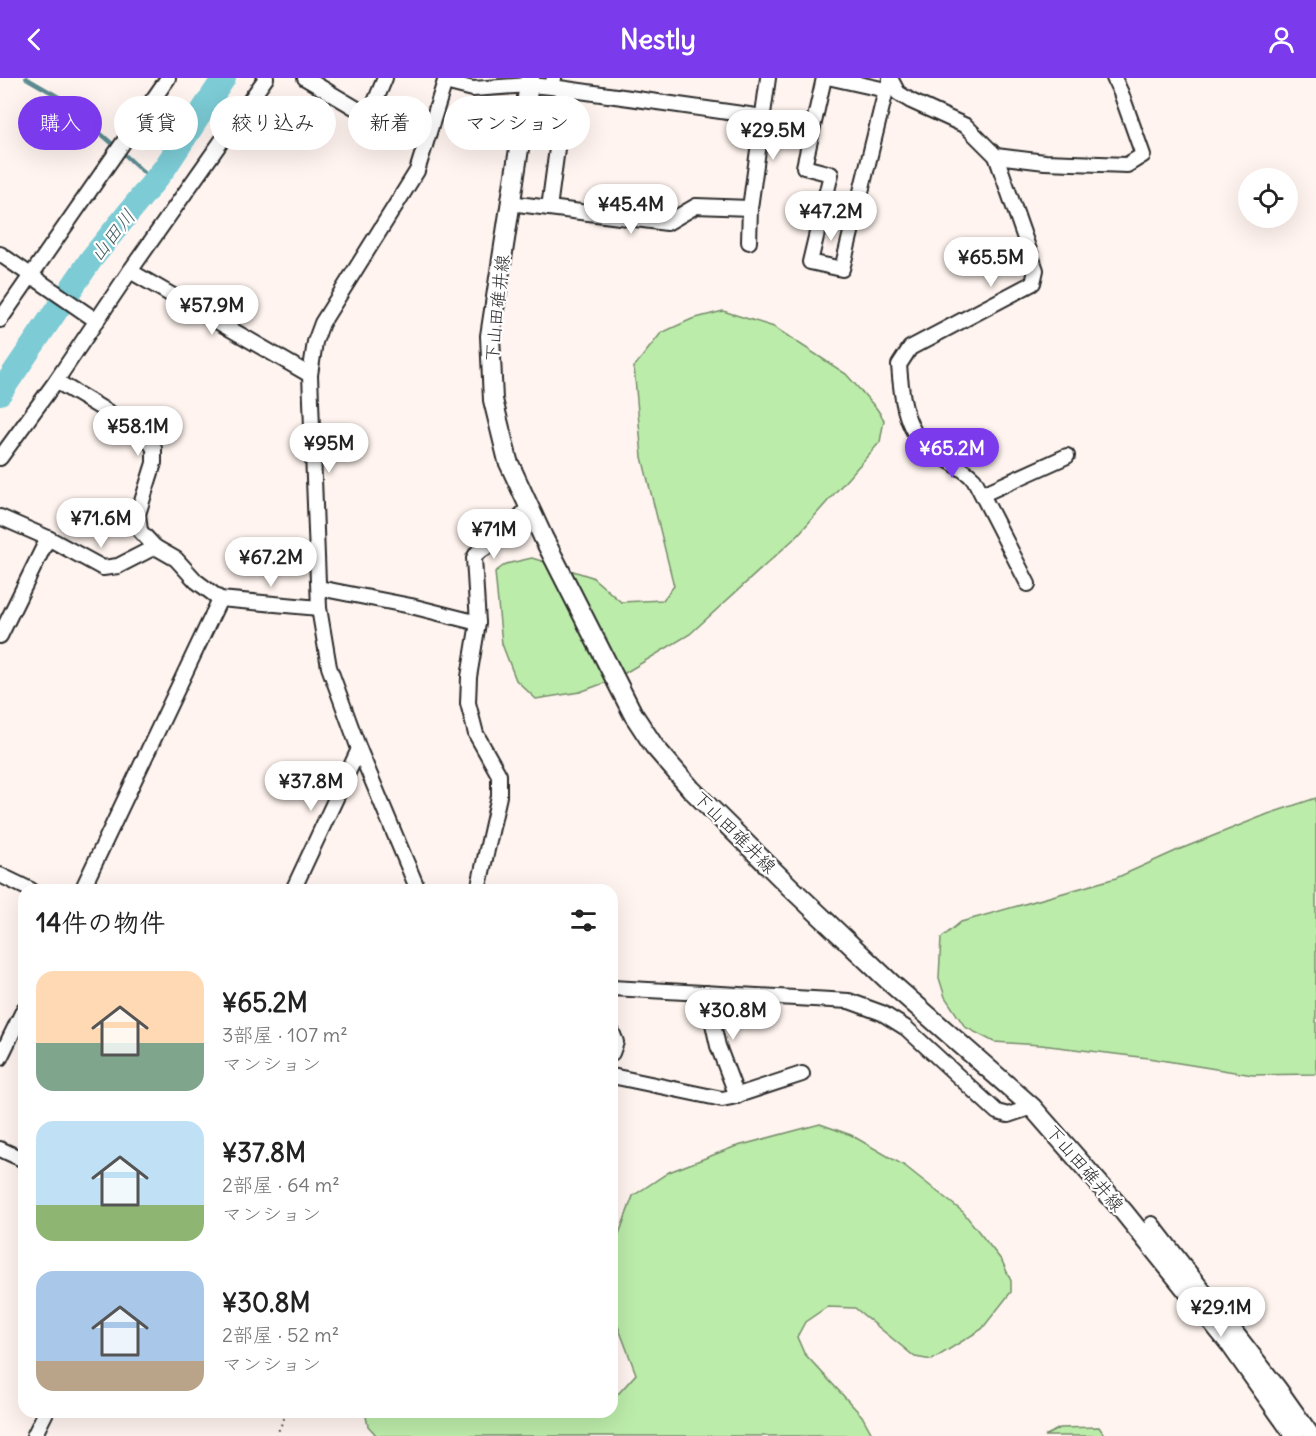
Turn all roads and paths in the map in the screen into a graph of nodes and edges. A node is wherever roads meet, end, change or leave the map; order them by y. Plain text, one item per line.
1 (168, 78) edge
2 (266, 78) edge
3 (304, 78) edge
4 (385, 78) edge
5 (768, 78) edge
6 (824, 78) edge
7 (832, 78) edge
8 (1114, 78) edge
9 (446, 80) edge
10 (529, 82) edge
11 (889, 83) edge
12 (557, 85) edge
13 (378, 96) edge
14 (348, 102) edge
15 (763, 117) junction
16 (432, 123) edge
17 (423, 150) edge
18 (996, 156) junction
19 (510, 203) junction
20 (549, 208) junction
21 (750, 208) junction
22 (749, 242) dead end
23 (0, 254) edge
24 (130, 271) junction
25 (37, 280) junction
26 (93, 319) junction
27 (0, 320) edge
28 (310, 375) junction
29 (56, 381) junction
30 (1067, 456) dead end
31 (0, 458) edge
32 (983, 494) junction
33 (529, 507) junction
34 (0, 517) edge
35 (48, 538) junction
36 (155, 547) junction
37 (1028, 584) dead end
38 (319, 588) junction
39 (220, 599) junction
40 (319, 608) junction
41 (478, 623) junction
42 (0, 636) edge
43 (359, 748) junction
44 (0, 875) edge
45 (19, 884) edge
46 (85, 884) edge
47 (295, 884) edge
48 (416, 884) edge
49 (479, 884) edge
50 (618, 988) edge
51 (706, 993) junction
52 (18, 1021) edge
53 (0, 1058) edge
54 (802, 1074) dead end
55 (618, 1077) edge
56 (737, 1096) junction
57 (1032, 1107) junction
58 (0, 1149) edge
59 (18, 1157) edge
60 (1152, 1224) dead end
61 (43, 1418) edge
62 (284, 1418) edge
63 (34, 1436) edge
64 (276, 1436) edge
65 (1295, 1436) edge
66 (1313, 1436) edge

1 - 25 street
2 - 24 street
3 - 14 street
4 - 13 street
5 - 15 street
6 - 11 street
7 - 11 street
8 - 18 street
9 - 10 street
9 - 16 street
10 - 12 street
10 - 19 main road, 下山田碓井線
11 - 18 street
12 - 15 street
12 - 20 street
15 - 21 street
17 - 28 street
18 - 32 street
19 - 20 street
19 - 33 main road, 下山田碓井線
20 - 21 street
21 - 22 street
23 - 25 street
24 - 26 street
24 - 28 street
25 - 26 street
25 - 27 street
26 - 29 street
28 - 38 street
29 - 31 street
29 - 36 street
30 - 32 street
32 - 37 street
33 - 41 street
33 - 57 main road, 下山田碓井線
34 - 35 street
35 - 36 street
35 - 42 street
36 - 39 street
38 - 40 street
38 - 41 street
39 - 40 street
39 - 46 street
40 - 43 street
41 - 49 street
43 - 47 street
43 - 48 street
44 - 45 street
50 - 51 street
51 - 56 street
51 - 57 street
52 - 53 street
54 - 56 street
55 - 56 street
57 - 65 main road, 下山田碓井線
58 - 59 street
60 - 66 street
61 - 63 street
62 - 64 path

